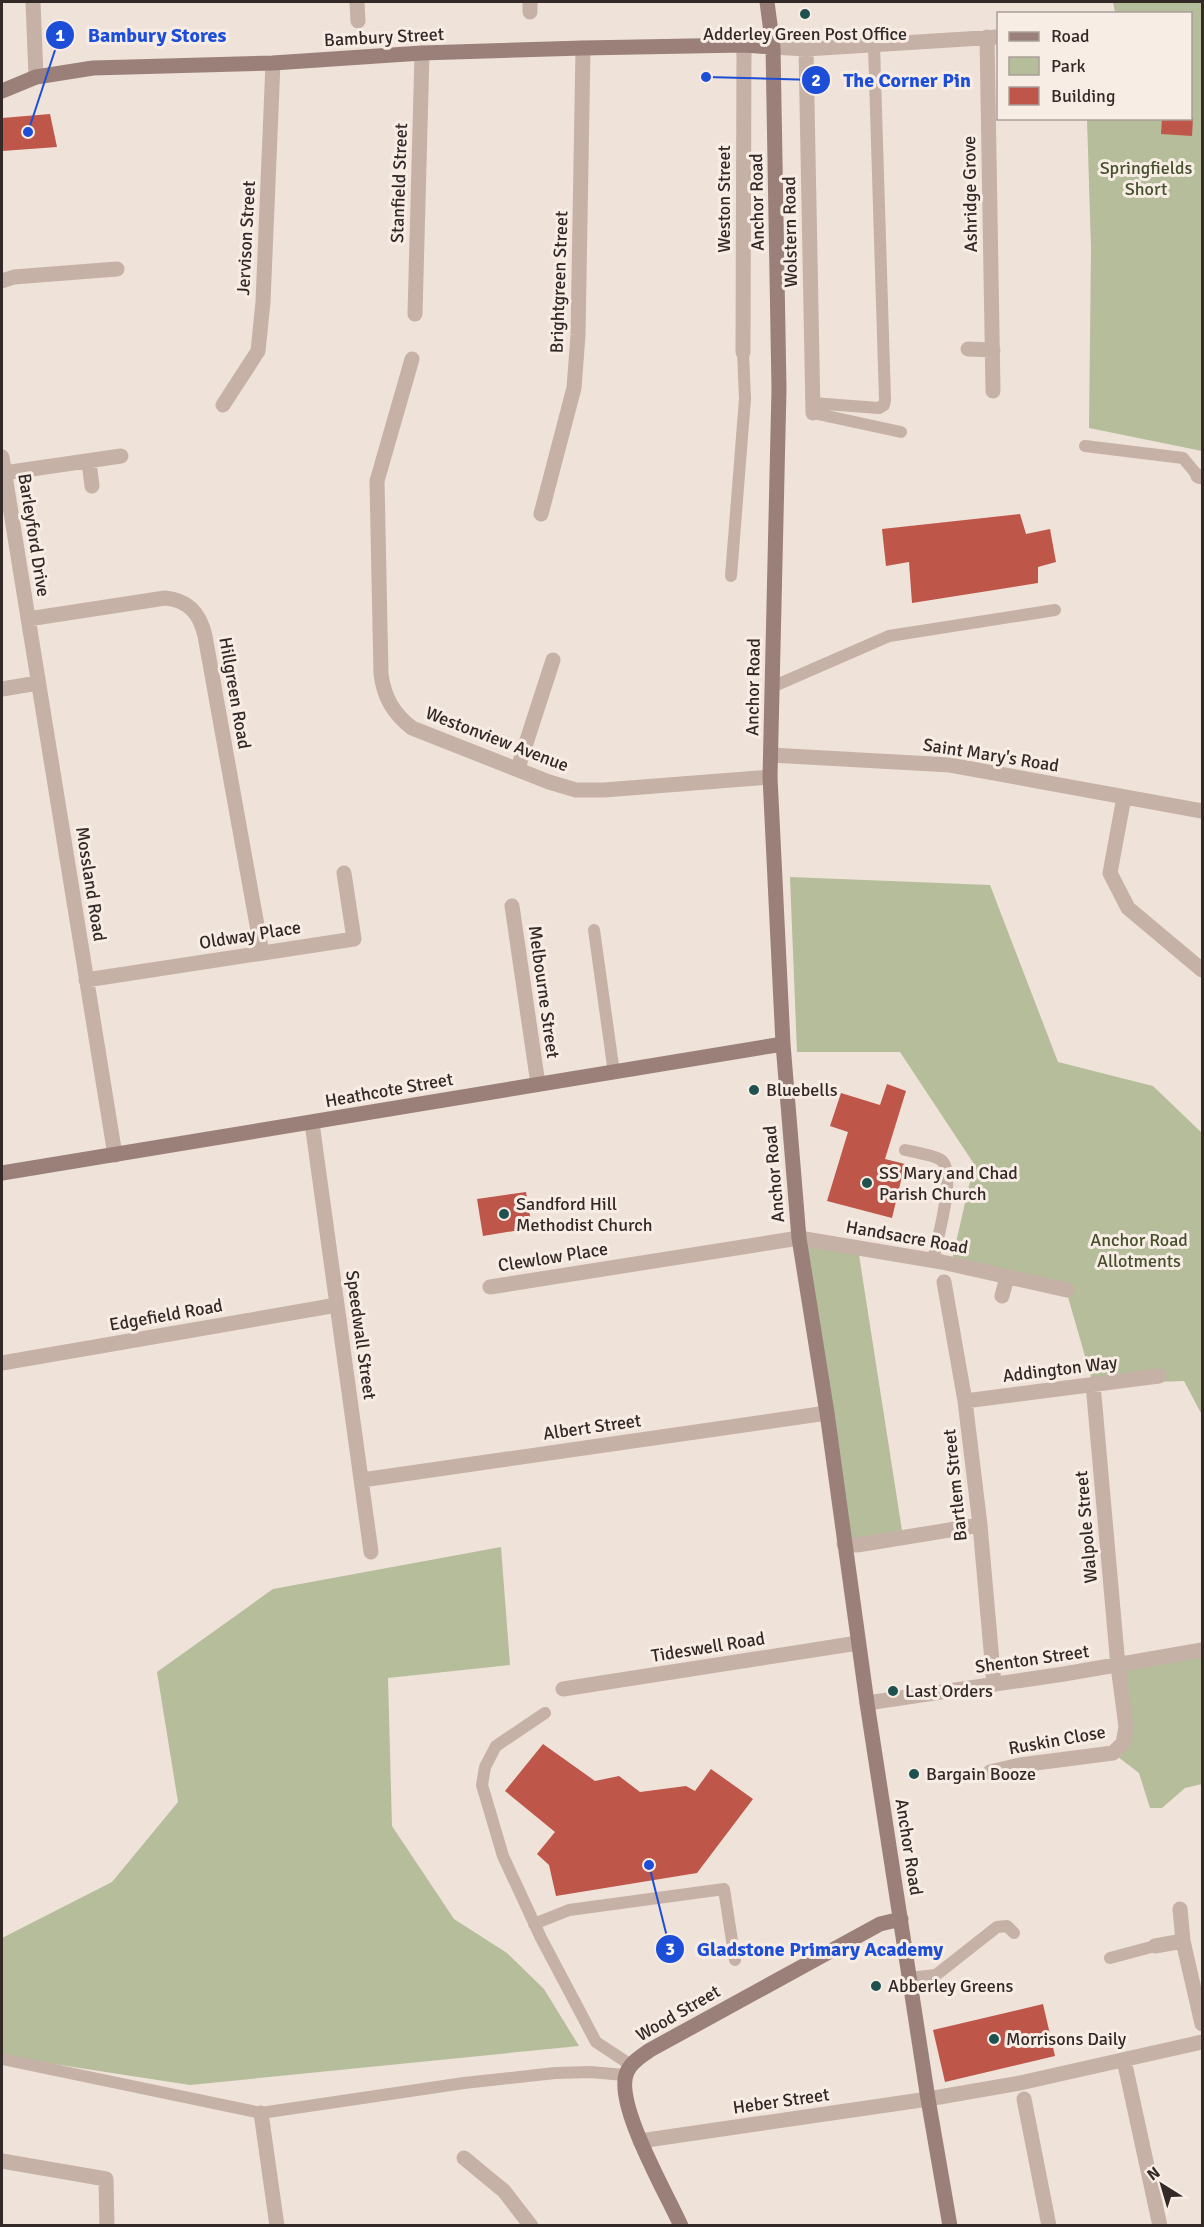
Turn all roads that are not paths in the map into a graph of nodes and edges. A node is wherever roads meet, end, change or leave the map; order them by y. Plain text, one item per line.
1 (33, 2) edge
2 (357, 2) edge
3 (767, 2) edge
4 (358, 21) dead end
5 (993, 37) edge
6 (744, 45) junction
7 (874, 46) junction
8 (773, 47) junction
9 (583, 48) junction
10 (806, 49) junction
11 (422, 53) junction
12 (273, 63) junction
13 (36, 77) junction
14 (2, 91) edge
15 (117, 269) dead end
16 (2, 281) edge
17 (415, 314) dead end
18 (968, 349) dead end
19 (993, 350) junction
20 (743, 352) joint
21 (412, 359) dead end
22 (993, 391) dead end
23 (223, 405) dead end
24 (813, 408) junction
25 (901, 432) dead end
26 (1085, 446) dead end
27 (121, 456) dead end
28 (2, 457) edge
29 (89, 462) junction
30 (4, 473) junction
31 (1200, 476) edge
32 (92, 486) dead end
33 (541, 514) dead end
34 (731, 576) dead end
35 (1055, 610) dead end
36 (28, 619) junction
37 (553, 660) dead end
38 (38, 683) junction
39 (772, 687) junction
40 (2, 689) edge
41 (771, 755) junction
42 (518, 768) junction
43 (770, 777) junction
44 (1124, 797) junction
45 (1203, 811) edge
46 (344, 873) dead end
47 (512, 906) dead end
48 (594, 930) dead end
49 (262, 954) junction
50 (1203, 970) edge
51 (87, 980) junction
52 (783, 1044) junction
53 (614, 1073) junction
54 (538, 1084) junction
55 (312, 1123) junction
56 (905, 1150) dead end
57 (115, 1155) junction
58 (2, 1173) edge
59 (799, 1238) junction
60 (933, 1261) junction
61 (1007, 1277) junction
62 (944, 1282) dead end
63 (490, 1287) dead end
64 (1067, 1290) dead end
65 (1002, 1296) dead end
66 (337, 1305) junction
67 (2, 1363) edge
68 (1159, 1376) dead end
69 (1093, 1384) junction
70 (965, 1401) junction
71 (827, 1413) junction
72 (362, 1480) junction
73 (980, 1525) junction
74 (844, 1544) junction
75 (371, 1552) dead end
76 (858, 1643) junction
77 (1203, 1650) edge
78 (1118, 1666) junction
79 (994, 1684) junction
80 (563, 1689) dead end
81 (867, 1703) junction
82 (545, 1713) dead end
83 (990, 1772) dead end
84 (1180, 1909) dead end
85 (901, 1919) junction
86 (534, 1924) junction
87 (1014, 1933) dead end
88 (1183, 1941) junction
89 (1155, 1946) joint
90 (1110, 1958) dead end
91 (735, 1960) dead end
92 (909, 1978) junction
93 (1203, 2024) edge
94 (1203, 2042) edge
95 (2, 2059) edge
96 (1124, 2060) junction
97 (628, 2070) junction
98 (928, 2099) junction
99 (1024, 2099) dead end
100 (261, 2113) junction
101 (640, 2140) junction
102 (464, 2158) dead end
103 (2, 2161) edge
104 (107, 2226) edge
105 (277, 2226) edge
106 (531, 2226) edge
107 (681, 2226) edge
108 (950, 2226) edge
109 (1048, 2226) edge
110 (1160, 2226) edge

1 - 13 street
2 - 4 street
3 - 8 main road, Anchor Road
5 - 7 street
5 - 19 street, Ashridge Grove
6 - 8 main road, Bambury Street
6 - 9 main road, Bambury Street
6 - 20 street, Weston Street
7 - 10 street
7 - 24 lane
8 - 10 street
8 - 39 main road, Anchor Road
9 - 11 main road, Bambury Street
9 - 33 street, Brightgreen Street
10 - 24 street, Wolstern Road
11 - 12 main road, Bambury Street
11 - 17 street, Stanfield Street
12 - 13 main road, Bambury Street
12 - 23 street, Jervison Street
13 - 14 main road, Bambury Street
15 - 16 street
18 - 19 street
19 - 22 street, Ashridge Grove
20 - 34 lane
21 - 42 street, Westonview Avenue
24 - 25 lane
26 - 31 lane
27 - 29 street
28 - 30 street, Barleyford Drive
29 - 30 street
29 - 32 street
30 - 36 street, Barleyford Drive
35 - 39 lane
36 - 38 street, Mossland Road
36 - 49 street, Hillgreen Road
37 - 42 street
38 - 40 street
38 - 51 street, Mossland Road
39 - 41 main road, Anchor Road
41 - 43 main road, Anchor Road
41 - 44 street, Saint Mary's Road
42 - 43 street, Westonview Avenue
43 - 52 main road, Anchor Road
44 - 45 street, Saint Mary's Road
44 - 50 street
46 - 49 street, Oldway Place
47 - 54 street, Melbourne Street
48 - 53 lane
49 - 51 street, Oldway Place
51 - 57 street, Mossland Road
52 - 53 main road, Heathcote Street
52 - 59 main road, Anchor Road
53 - 54 main road, Heathcote Street
54 - 55 main road, Heathcote Street
55 - 57 main road, Heathcote Street
55 - 66 street, Speedwall Street
56 - 60 lane
57 - 58 main road, Heathcote Street
59 - 60 street, Handsacre Road
59 - 63 street, Clewlow Place
59 - 71 main road, Anchor Road
60 - 61 street, Handsacre Road
61 - 64 street, Handsacre Road
61 - 65 street
62 - 70 street, Bartlem Street
66 - 67 street, Edgefield Road
66 - 72 street, Speedwall Street
68 - 69 street, Addington Way
69 - 70 street, Addington Way
69 - 78 street, Walpole Street
70 - 73 street, Bartlem Street
71 - 72 street, Albert Street
71 - 74 main road, Anchor Road
72 - 75 street, Speedwall Street
73 - 74 street
73 - 79 street, Bartlem Street
74 - 76 main road, Anchor Road
76 - 80 street, Tideswell Road
76 - 81 main road, Anchor Road
77 - 78 street, Shenton Street
78 - 79 street, Shenton Street
78 - 83 street, Ruskin Close
79 - 81 street, Shenton Street
81 - 85 main road, Anchor Road
82 - 86 lane
84 - 88 street
85 - 92 main road, Anchor Road
85 - 97 main road, Wood Street
86 - 91 lane
86 - 97 lane
87 - 92 lane
88 - 89 street
88 - 93 street
89 - 90 lane
92 - 98 main road, Anchor Road
94 - 96 street, Heber Street
95 - 100 lane
96 - 98 street, Heber Street
96 - 110 street
97 - 100 lane
97 - 101 main road
98 - 101 street, Heber Street
98 - 108 main road, Anchor Road
99 - 109 street
100 - 105 street
101 - 107 main road
102 - 106 street
103 - 104 street

